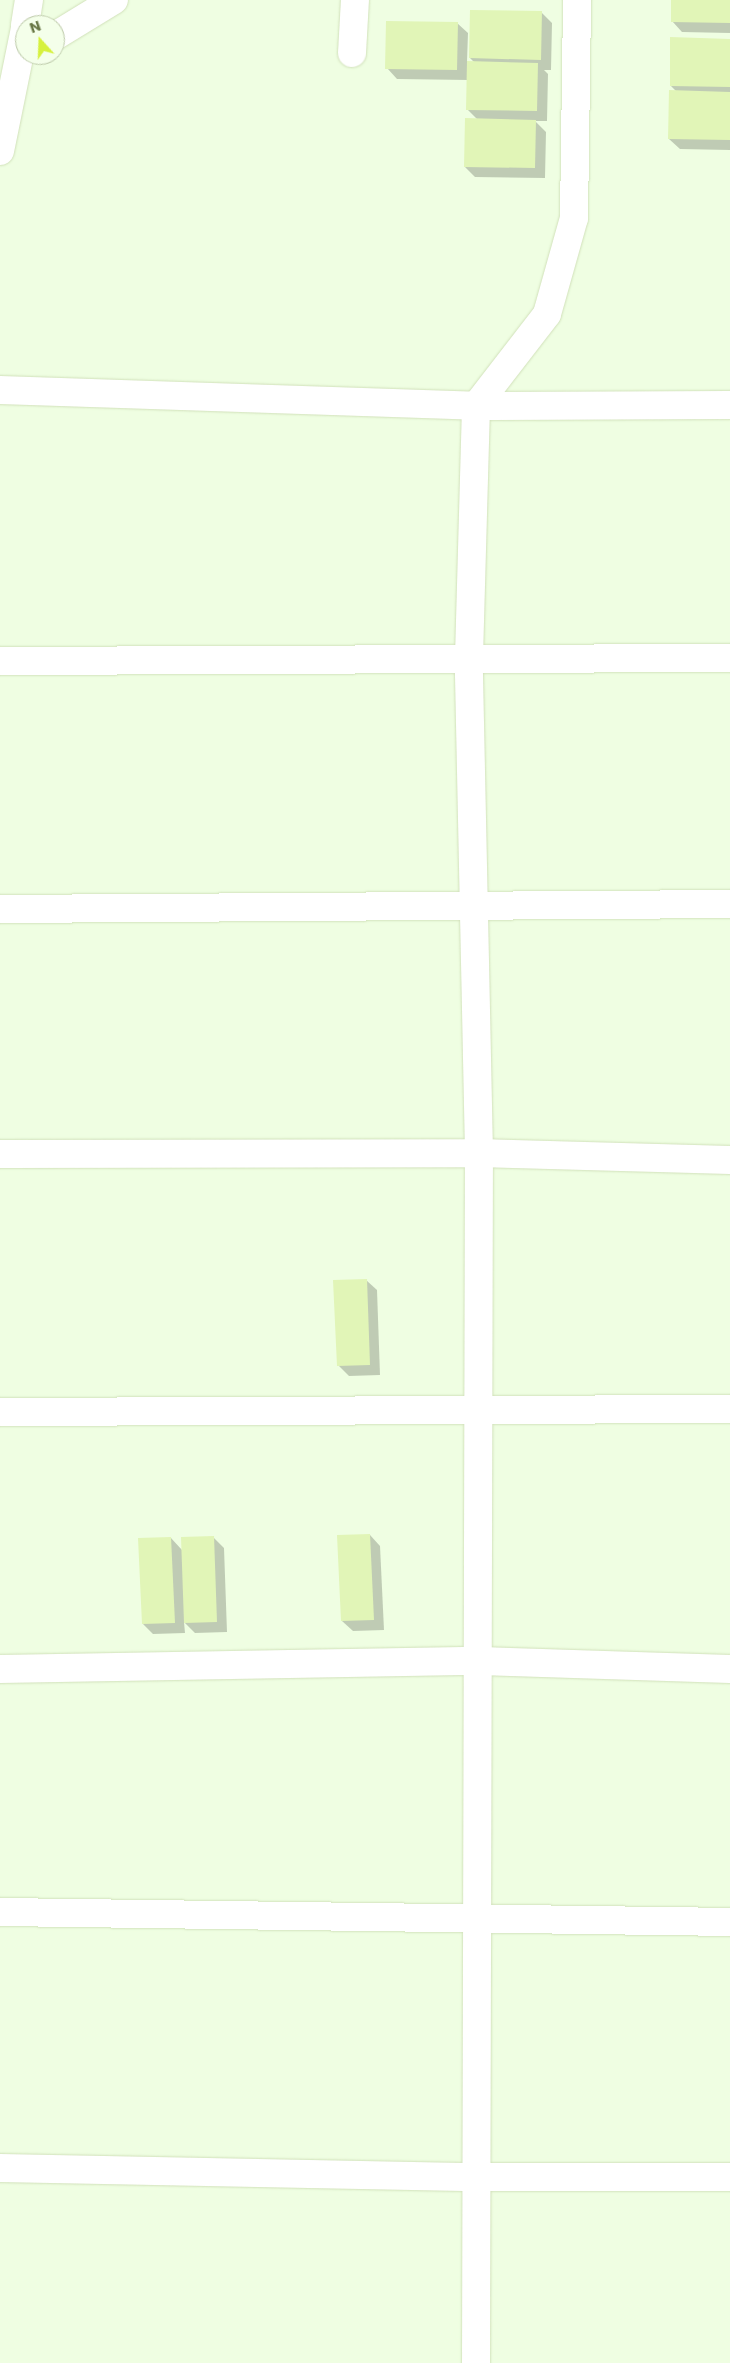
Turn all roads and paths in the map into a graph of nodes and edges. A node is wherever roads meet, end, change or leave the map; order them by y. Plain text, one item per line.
1 (29, 0) edge
2 (114, 0) edge
3 (355, 0) edge
4 (577, 0) edge
5 (27, 15) edge
6 (65, 30) edge
7 (352, 53) dead end
8 (15, 54) edge
9 (0, 151) edge
10 (0, 390) edge
11 (730, 405) edge
12 (476, 406) junction
13 (469, 657) junction
14 (730, 658) edge
15 (0, 661) edge
16 (730, 904) edge
17 (474, 905) junction
18 (0, 909) edge
19 (479, 1153) junction
20 (0, 1154) edge
21 (730, 1160) edge
22 (730, 1409) edge
23 (478, 1411) junction
24 (0, 1412) edge
25 (478, 1661) junction
26 (0, 1669) edge
27 (730, 1669) edge
28 (0, 1912) edge
29 (477, 1921) junction
30 (730, 1922) edge
31 (0, 2168) edge
32 (477, 2177) junction
33 (730, 2177) edge
34 (476, 2363) edge

1 - 5 street
2 - 6 street
3 - 7 street
4 - 12 street
8 - 9 street
10 - 12 street
11 - 12 street
12 - 13 street
13 - 14 street
13 - 15 street
13 - 17 street
16 - 17 street
17 - 18 street
17 - 19 street
19 - 20 street
19 - 21 street
19 - 23 street
22 - 23 street
23 - 24 street
23 - 25 street
25 - 26 street
25 - 27 street
25 - 29 street
28 - 29 street
29 - 30 street
29 - 32 street
31 - 32 street
32 - 33 street
32 - 34 street

